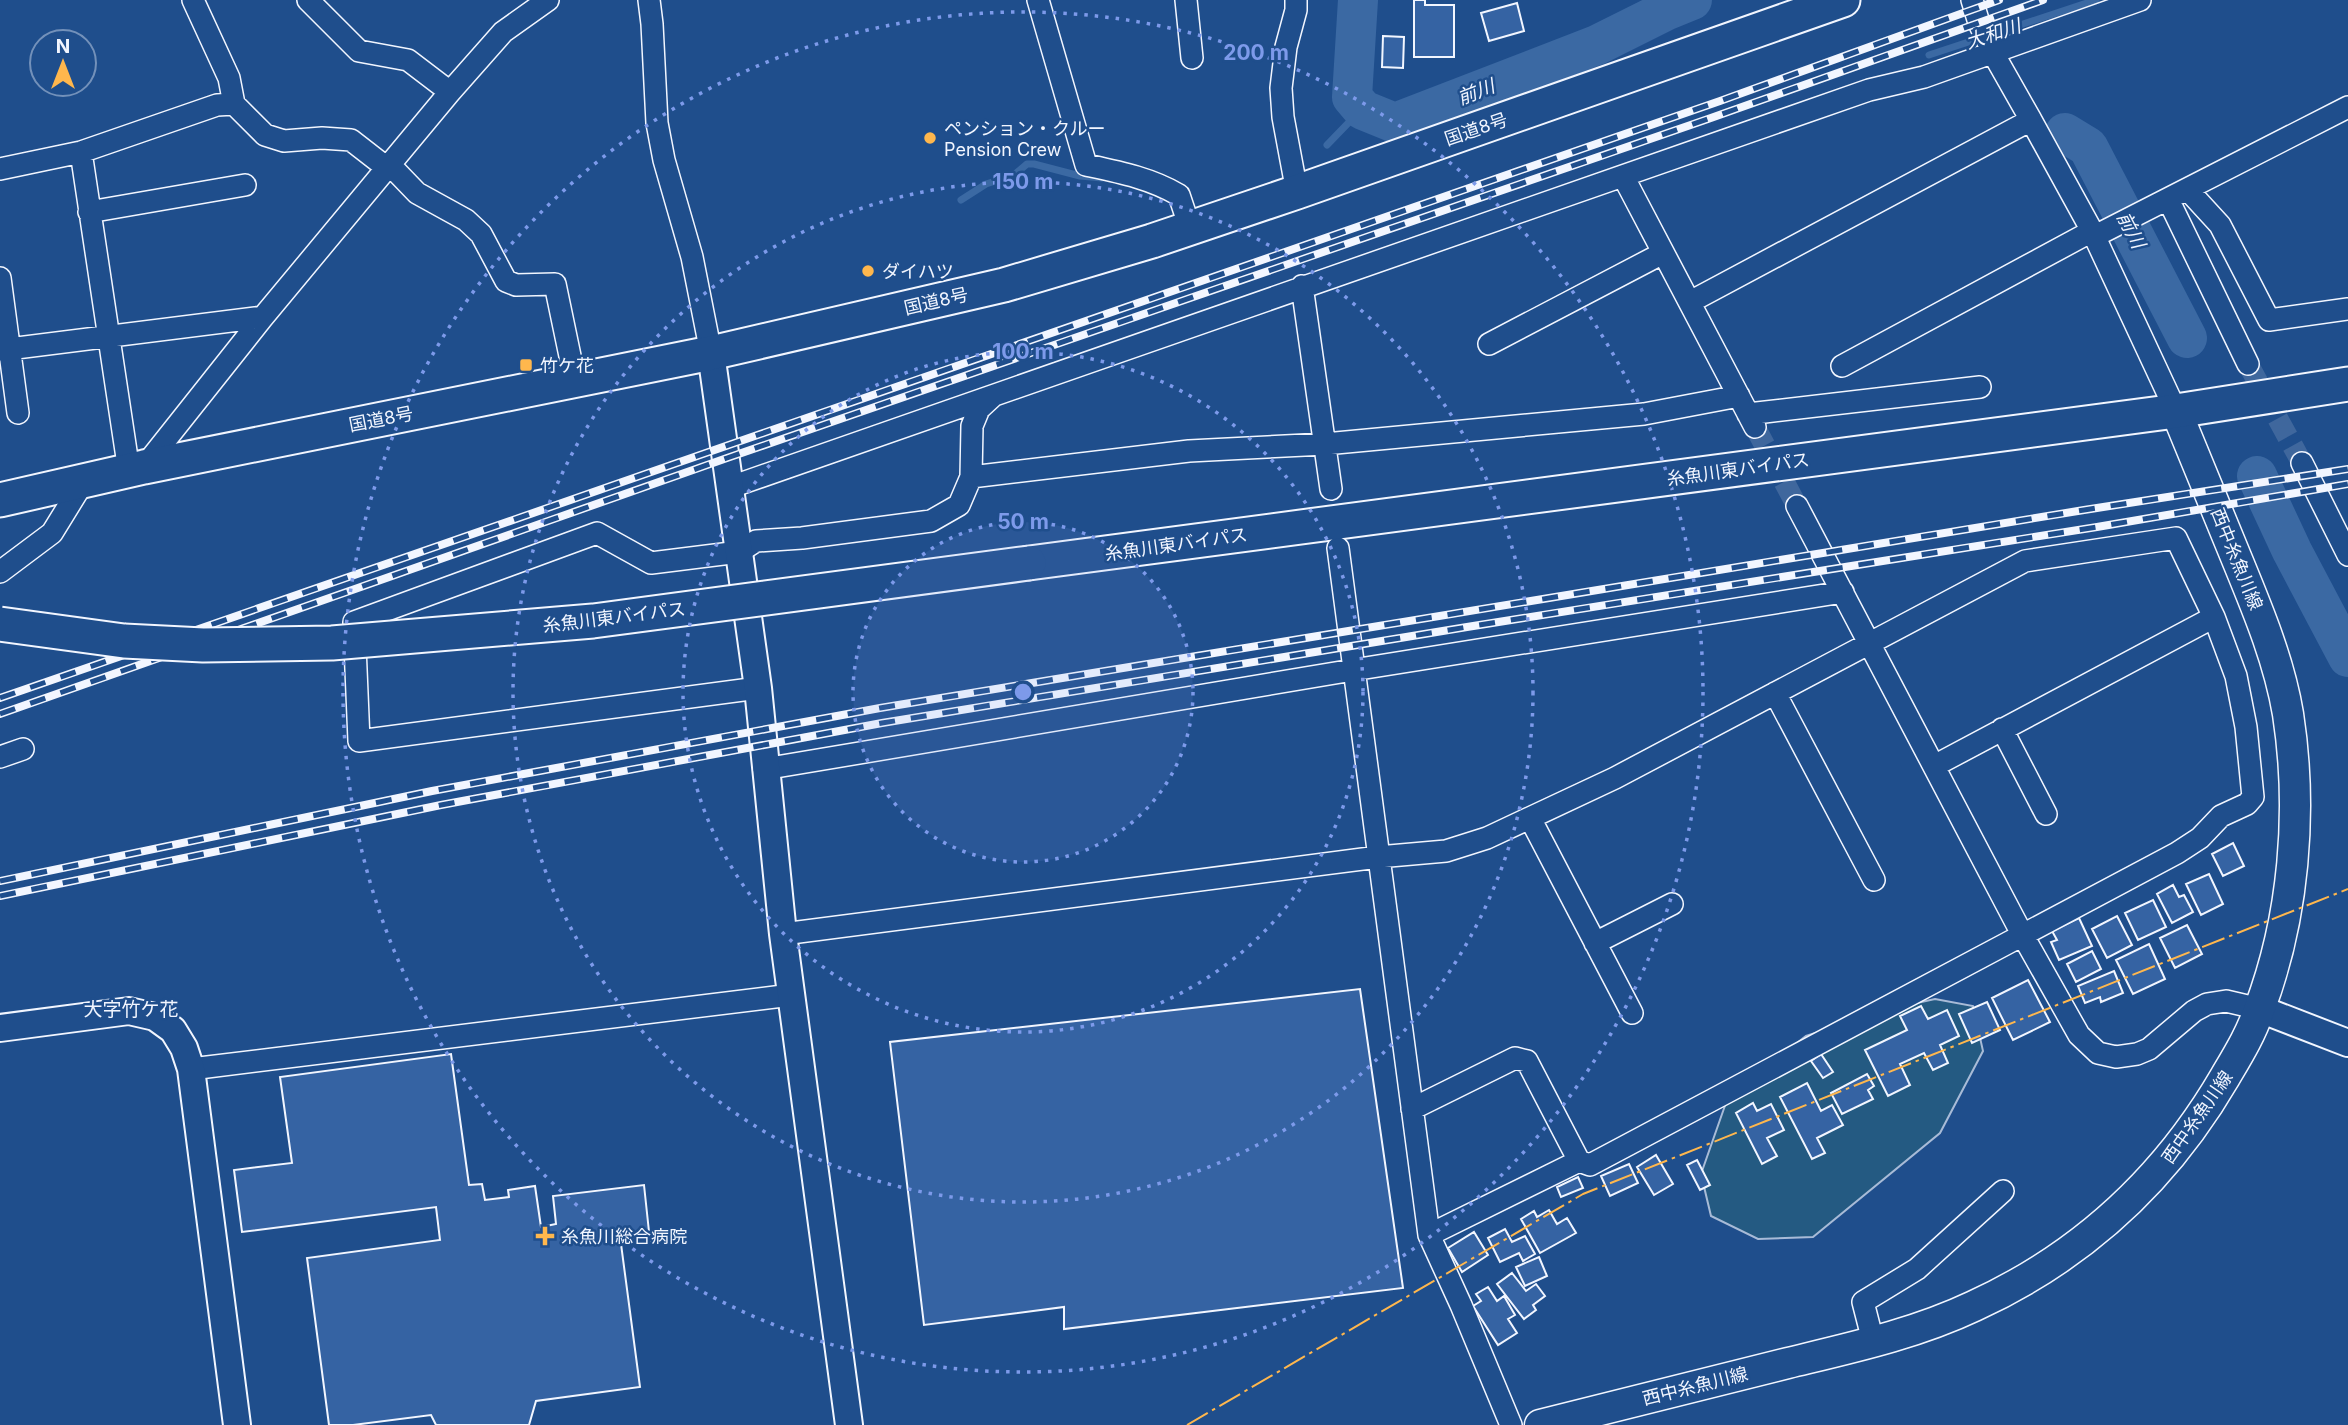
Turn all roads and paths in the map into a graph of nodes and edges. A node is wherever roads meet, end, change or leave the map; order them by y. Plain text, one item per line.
1 (193, 0) edge
2 (308, 0) edge
3 (548, 0) edge
4 (649, 0) edge
5 (1038, 0) edge
6 (1186, 0) edge
7 (1296, 0) edge
8 (1306, 0) edge
9 (1843, 0) edge
10 (1972, 0) edge
11 (2140, 0) edge
12 (1993, 53) junction
13 (1192, 58) dead end
14 (450, 92) junction
15 (233, 104) junction
16 (2348, 107) edge
17 (2031, 120) junction
18 (81, 152) junction
19 (389, 166) junction
20 (0, 169) edge
21 (1623, 176) junction
22 (245, 185) dead end
23 (1297, 192) junction
24 (2177, 194) junction
25 (89, 212) junction
26 (1190, 228) junction
27 (2093, 233) junction
28 (1663, 253) junction
29 (0, 278) edge
30 (1302, 286) junction
31 (1690, 302) junction
32 (2348, 309) edge
33 (264, 317) junction
34 (107, 336) junction
35 (1489, 344) dead end
36 (5, 350) edge
37 (711, 353) junction
38 (2248, 364) tunnel mouth
39 (1842, 366) dead end
40 (575, 380) junction
41 (2348, 384) edge
42 (1980, 387) dead end
43 (993, 395) junction
44 (2176, 411) junction
45 (1747, 412) junction
46 (18, 413) dead end
47 (1325, 444) junction
48 (2302, 463) tunnel mouth
49 (136, 469) junction
50 (971, 477) junction
51 (84, 481) junction
52 (731, 487) junction
53 (1331, 489) dead end
54 (0, 500) edge
55 (1797, 506) tunnel mouth
56 (1338, 548) dead end
57 (740, 552) junction
58 (2348, 555) edge
59 (0, 572) edge
60 (1843, 592) junction
61 (2214, 617) junction
62 (0, 624) edge
63 (1871, 643) junction
64 (1353, 670) junction
65 (758, 688) junction
66 (1775, 694) junction
67 (2002, 729) junction
68 (23, 749) dead end
69 (0, 757) edge
70 (1934, 766) junction
71 (764, 769) junction
72 (2046, 814) dead end
73 (1530, 818) junction
74 (1378, 857) junction
75 (1874, 880) dead end
76 (1672, 904) dead end
77 (783, 934) junction
78 (2022, 934) junction
79 (1595, 943) junction
80 (791, 995) junction
81 (2260, 1009) junction
82 (1632, 1013) dead end
83 (0, 1028) edge
84 (2348, 1043) edge
85 (191, 1069) junction
86 (1412, 1109) junction
87 (1579, 1161) junction
88 (2003, 1191) dead end
89 (1429, 1235) junction
90 (1873, 1341) junction
91 (237, 1425) edge
92 (849, 1425) edge
93 (1511, 1425) edge
94 (1540, 1425) edge

1 - 15 street
2 - 14 street
3 - 14 street
4 - 37 street
5 - 26 street
6 - 13 street
7 - 8 street
7 - 23 street
9 - 23 highway, 国道8号
10 - 12 street
11 - 12 street
12 - 17 street
12 - 21 street
14 - 19 street
15 - 18 street
15 - 19 street
16 - 24 street
17 - 27 street
17 - 31 street
18 - 20 street
18 - 25 street
19 - 33 street
19 - 40 street
21 - 28 street
21 - 30 street
22 - 25 street
23 - 26 highway, 国道8号
24 - 27 street
24 - 32 street
24 - 38 street
25 - 34 street
26 - 37 highway, 国道8号
27 - 39 street
27 - 44 street
28 - 31 street
28 - 35 street
29 - 36 street
30 - 43 street
30 - 47 street
31 - 45 street
33 - 34 street
33 - 49 street
34 - 36 street
34 - 49 street
36 - 46 street
37 - 40 highway, 国道8号
37 - 52 street
40 - 49 highway, 国道8号
41 - 44 highway, 糸魚川東バイパス
42 - 45 street
43 - 50 street
43 - 52 street
44 - 62 highway, 糸魚川東バイパス, bridge
44 - 81 main road, 西中糸魚川線
45 - 47 street
47 - 50 street
47 - 53 street
48 - 58 street
49 - 51 highway, 国道8号
50 - 57 street
51 - 54 highway, 国道8号
51 - 59 street
52 - 57 street
55 - 60 street
56 - 64 street
57 - 65 street
57 - 65 street
60 - 63 street
60 - 64 street
61 - 63 street
61 - 67 street
61 - 78 street
63 - 66 street
63 - 70 street
64 - 71 street
64 - 74 street
65 - 71 street
66 - 73 street
66 - 75 street
67 - 70 street
67 - 72 street
68 - 69 street
70 - 78 street
71 - 77 street
73 - 74 street
73 - 79 street
74 - 77 street
74 - 86 street
76 - 79 street
77 - 80 street
78 - 81 street
78 - 87 street
79 - 82 street
80 - 85 street
80 - 92 street
81 - 84 street
81 - 90 main road, 西中糸魚川線
83 - 85 street
85 - 91 street
86 - 87 street
86 - 89 street
87 - 89 street
88 - 90 street
89 - 93 street
90 - 94 main road, 西中糸魚川線

